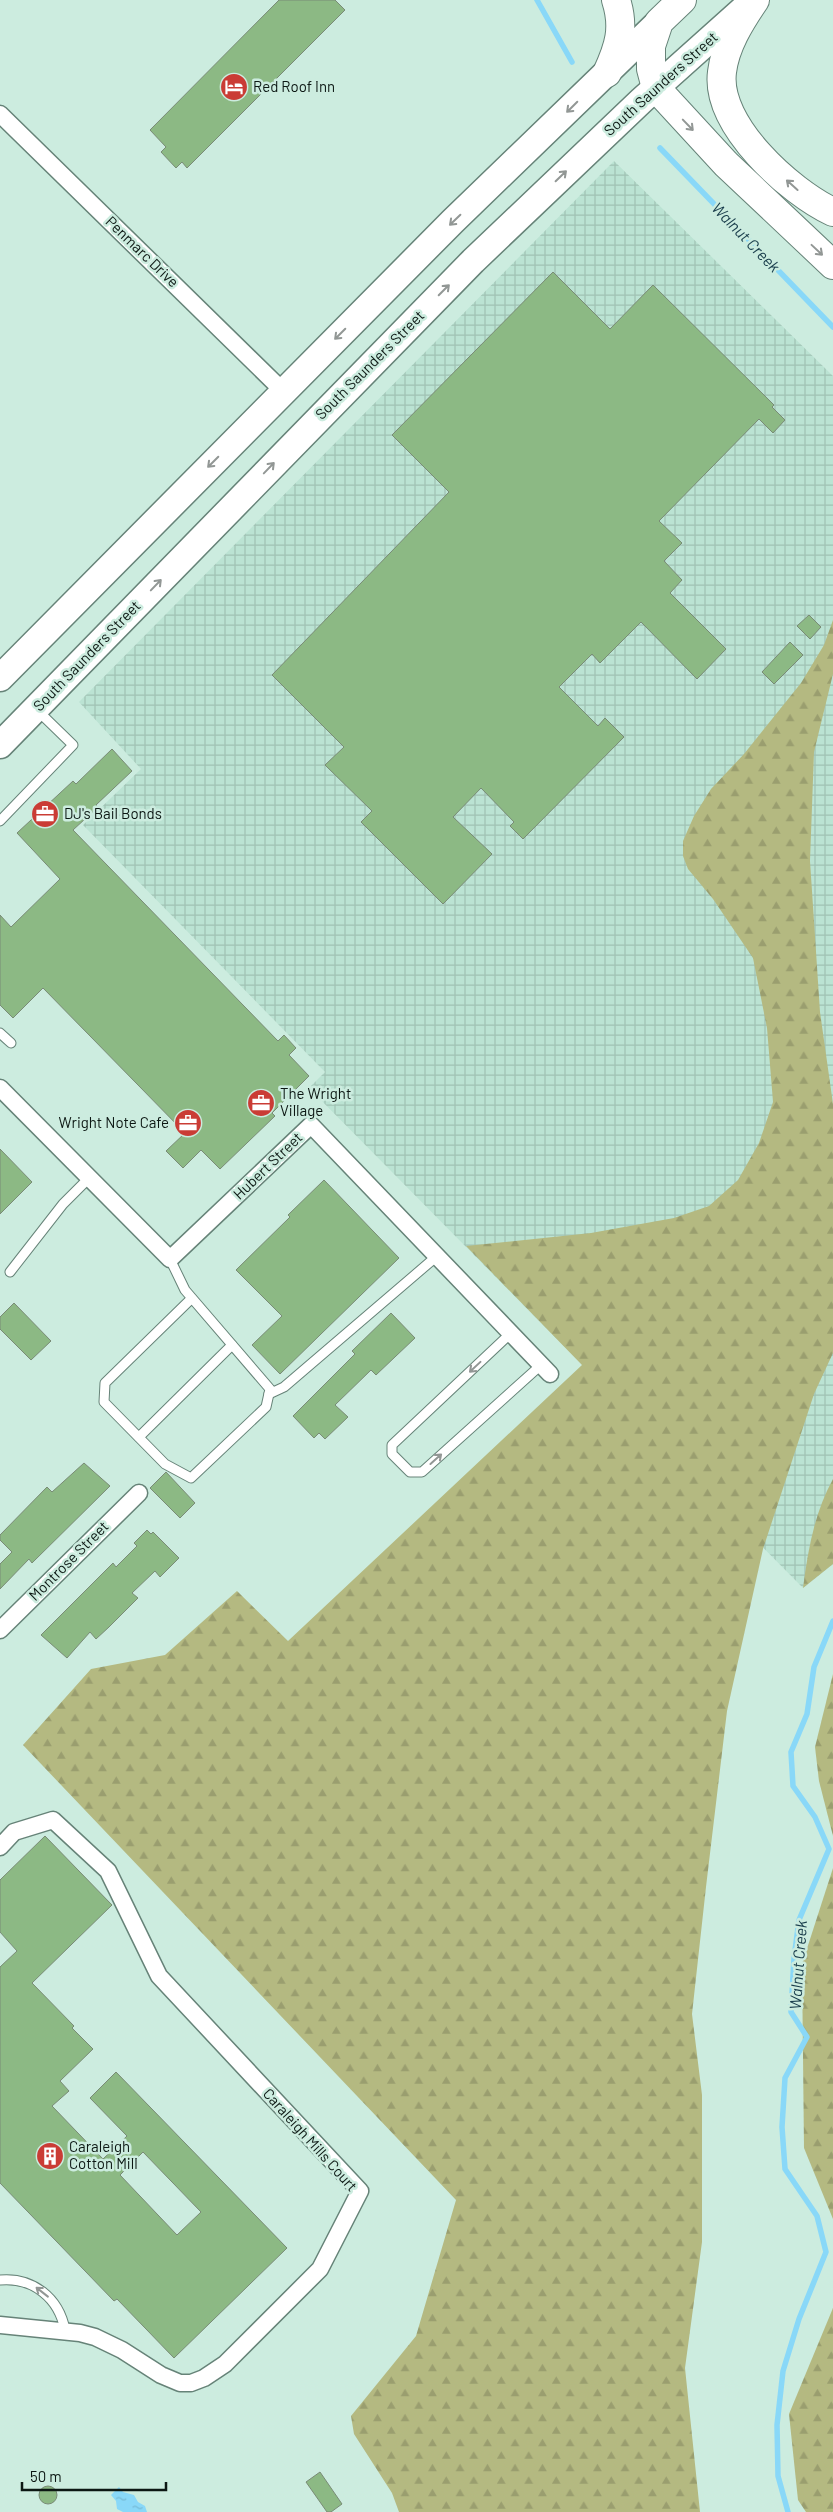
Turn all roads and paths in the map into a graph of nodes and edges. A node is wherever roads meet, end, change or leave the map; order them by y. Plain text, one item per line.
1 (616, 0) edge
2 (682, 0) edge
3 (754, 0) edge
4 (659, 22) junction
5 (607, 73) junction
6 (656, 88) junction
7 (0, 114) edge
8 (833, 212) edge
9 (833, 265) edge
10 (283, 391) junction
11 (0, 678) edge
12 (36, 708) junction
13 (0, 745) edge
14 (0, 821) edge
15 (0, 1033) edge
16 (11, 1043) dead end
17 (0, 1088) edge
18 (89, 1178) junction
19 (437, 1256) junction
20 (170, 1259) junction
21 (10, 1272) dead end
22 (192, 1298) junction
23 (511, 1333) junction
24 (232, 1345) junction
25 (546, 1370) joint
26 (269, 1394) junction
27 (139, 1437) junction
28 (139, 1493) dead end
29 (0, 1630) edge
30 (0, 1846) edge
31 (0, 2280) edge
32 (0, 2325) edge
33 (65, 2330) junction

1 - 5 highway
2 - 4 highway
3 - 6 main road, South Saunders Street
8 -> 3 highway
4 - 5 main road
4 - 6 highway
5 -> 10 main road
6 -> 9 highway
12 -> 6 main road, South Saunders Street
7 - 10 street, Penmarc Drive
10 -> 11 main road
12 - 13 main road, South Saunders Street
12 - 14 lane
15 - 16 lane
17 - 18 street
18 - 20 street
18 - 21 lane
19 - 20 street, Hubert Street
19 - 23 street, Hubert Street
19 - 26 lane
20 - 22 lane
22 - 24 lane
22 - 27 lane
23 - 25 street, Hubert Street
23 -> 25 lane
24 - 26 lane
24 - 27 lane
26 - 27 lane
28 - 29 street, Montrose Street
30 - 33 street, Caraleigh Mills Court
33 -> 31 lane
32 - 33 street, Caraleigh Mills Court

